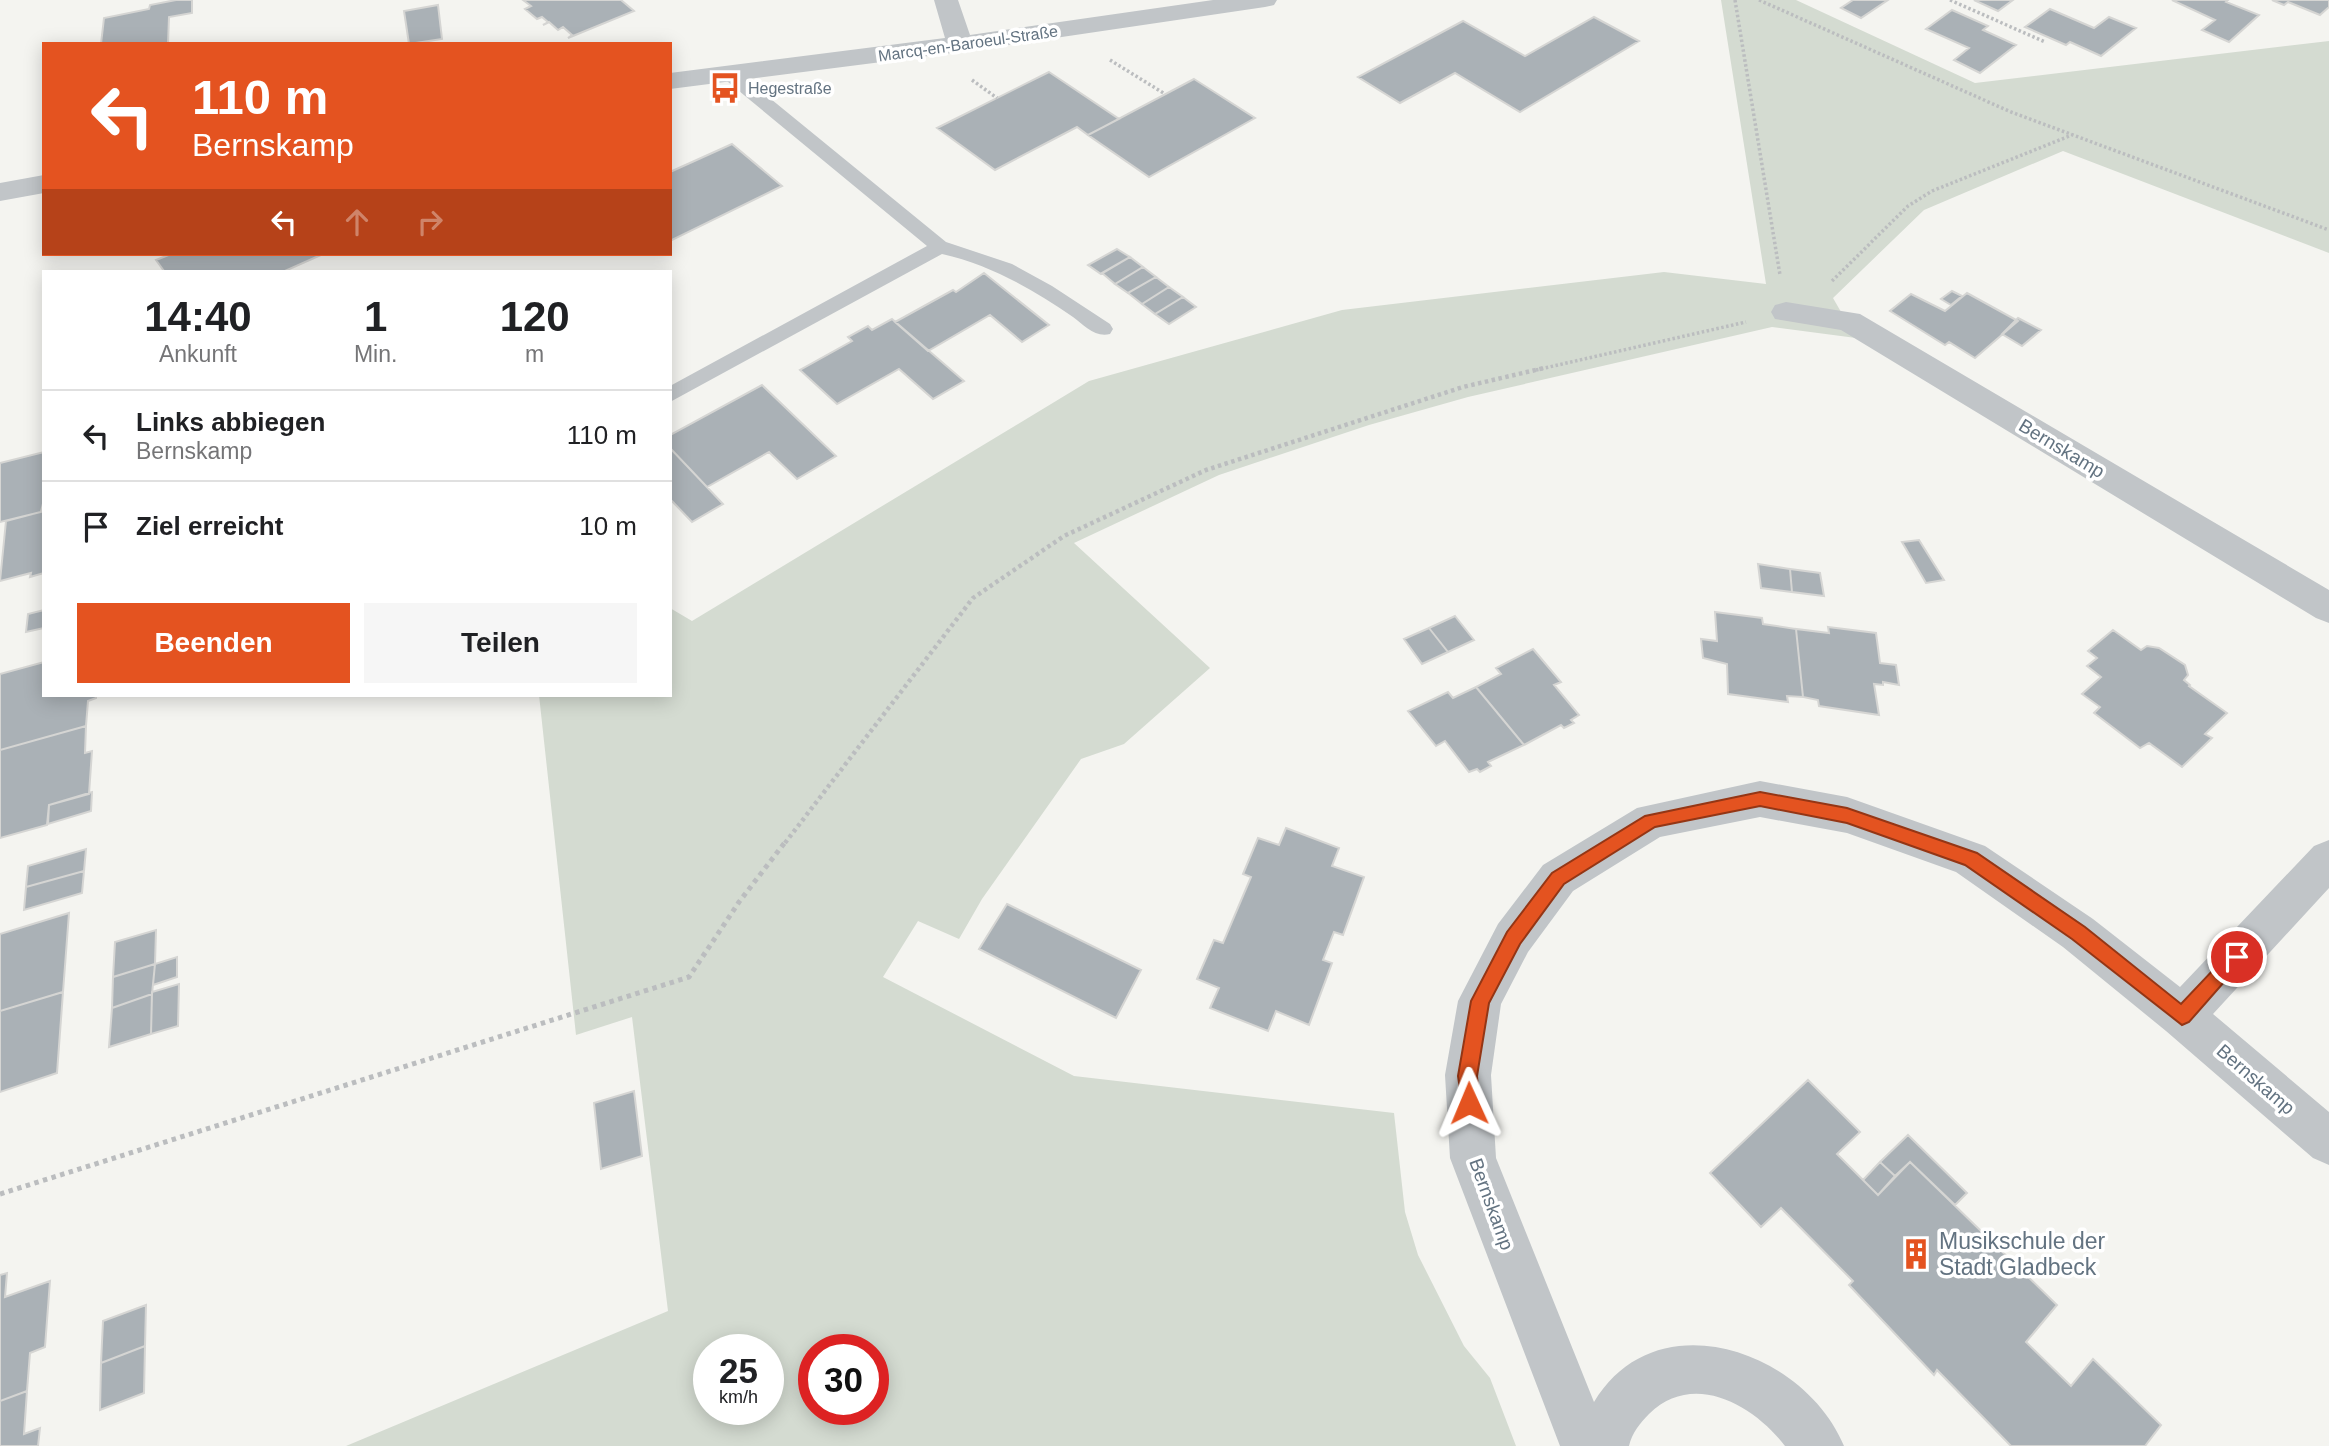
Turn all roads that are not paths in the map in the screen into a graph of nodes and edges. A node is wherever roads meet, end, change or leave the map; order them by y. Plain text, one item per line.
1 (946, 0) edge
2 (1265, 0) edge
3 (960, 44) junction
4 (728, 74) junction
5 (672, 81) edge
6 (42, 184) edge
7 (0, 192) edge
8 (940, 247) junction
9 (1793, 313) road end
10 (1103, 329) dead end
11 (672, 394) edge
12 (2329, 608) edge
13 (2329, 859) edge
14 (2182, 1016) junction
15 (2329, 1142) edge
16 (1586, 1446) edge
17 (1603, 1446) edge
18 (1818, 1446) edge

1 - 3 street
2 - 3 street, Marcq-en-Baroeul-Straße
3 - 4 street, Marcq-en-Baroeul-Straße
4 - 5 street, Marcq-en-Baroeul-Straße
4 - 8 lane
6 - 7 street
8 - 10 lane
8 - 11 lane
9 - 12 street, Bernskamp
13 - 14 street
14 - 15 street, Bernskamp
14 - 16 street, Bernskamp
17 - 18 street

